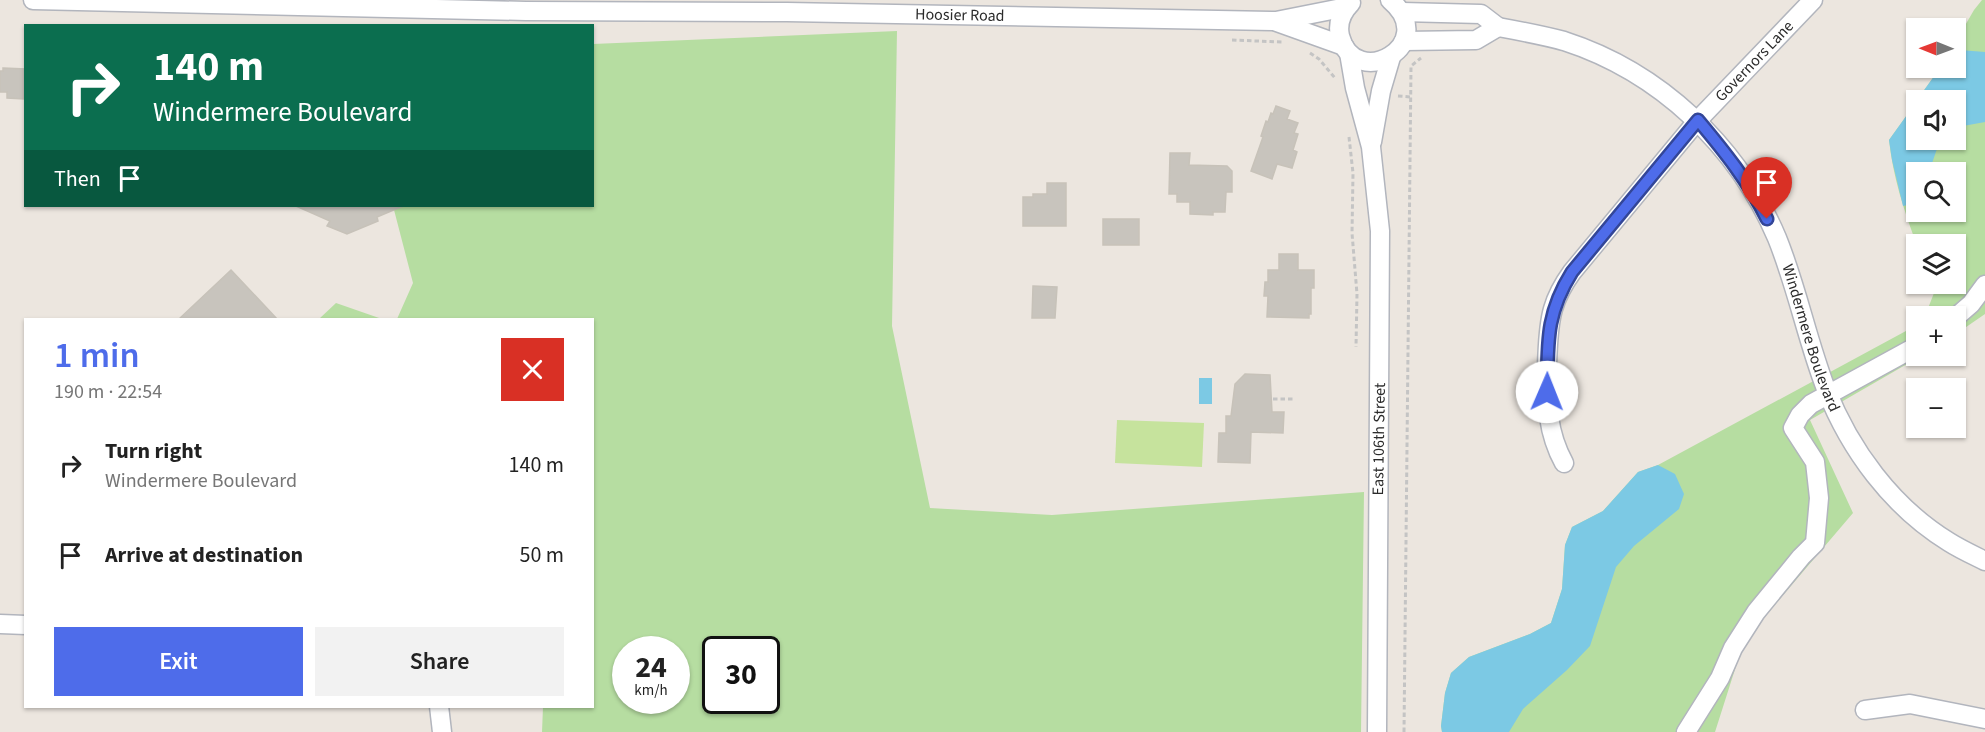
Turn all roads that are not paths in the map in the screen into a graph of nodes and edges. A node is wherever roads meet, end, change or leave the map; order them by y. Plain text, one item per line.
1 (33, 0) edge
2 (1141, 0) edge
3 (1813, 0) edge
4 (316, 3) edge
5 (1351, 4) edge
6 (1396, 4) edge
7 (527, 5) edge
8 (726, 6) edge
9 (1140, 18) junction
10 (1276, 21) junction
11 (1498, 27) junction
12 (1404, 41) junction
13 (1347, 49) junction
14 (1391, 57) junction
15 (1698, 120) junction
16 (1371, 147) junction
17 (1985, 285) edge
18 (1966, 308) edge
19 (1906, 352) edge
20 (1828, 395) junction
21 (1564, 464) dead end
22 (1985, 561) edge
23 (0, 624) edge
24 (24, 625) edge
25 (439, 708) edge
26 (1865, 710) dead end
27 (1985, 719) edge
28 (442, 732) edge
29 (1377, 732) edge
30 (1686, 732) edge

1 - 4 street, Hoosier Road
2 - 9 street
3 - 15 street, Governors Lane
4 - 7 street, Hoosier Road
5 - 10 street, Hoosier Road
5 - 13 street, East 106th Street
6 - 11 street, Windermere Boulevard
6 - 12 street
7 - 8 street, Hoosier Road
8 - 9 street, Hoosier Road
9 - 10 street, Hoosier Road
10 - 13 street, Hoosier Road
11 - 12 street
11 - 15 street, Windermere Boulevard
12 - 14 street
13 - 14 street, Hoosier Road
13 - 16 street, East 106th Street
14 - 16 street, East 106th Street
15 - 20 street, Windermere Boulevard
15 - 21 street, Governors Lane
16 - 29 street, East 106th Street
17 - 18 street
19 - 20 street
20 - 22 street, Windermere Boulevard
20 - 30 street
23 - 24 street
25 - 28 street
26 - 27 street

